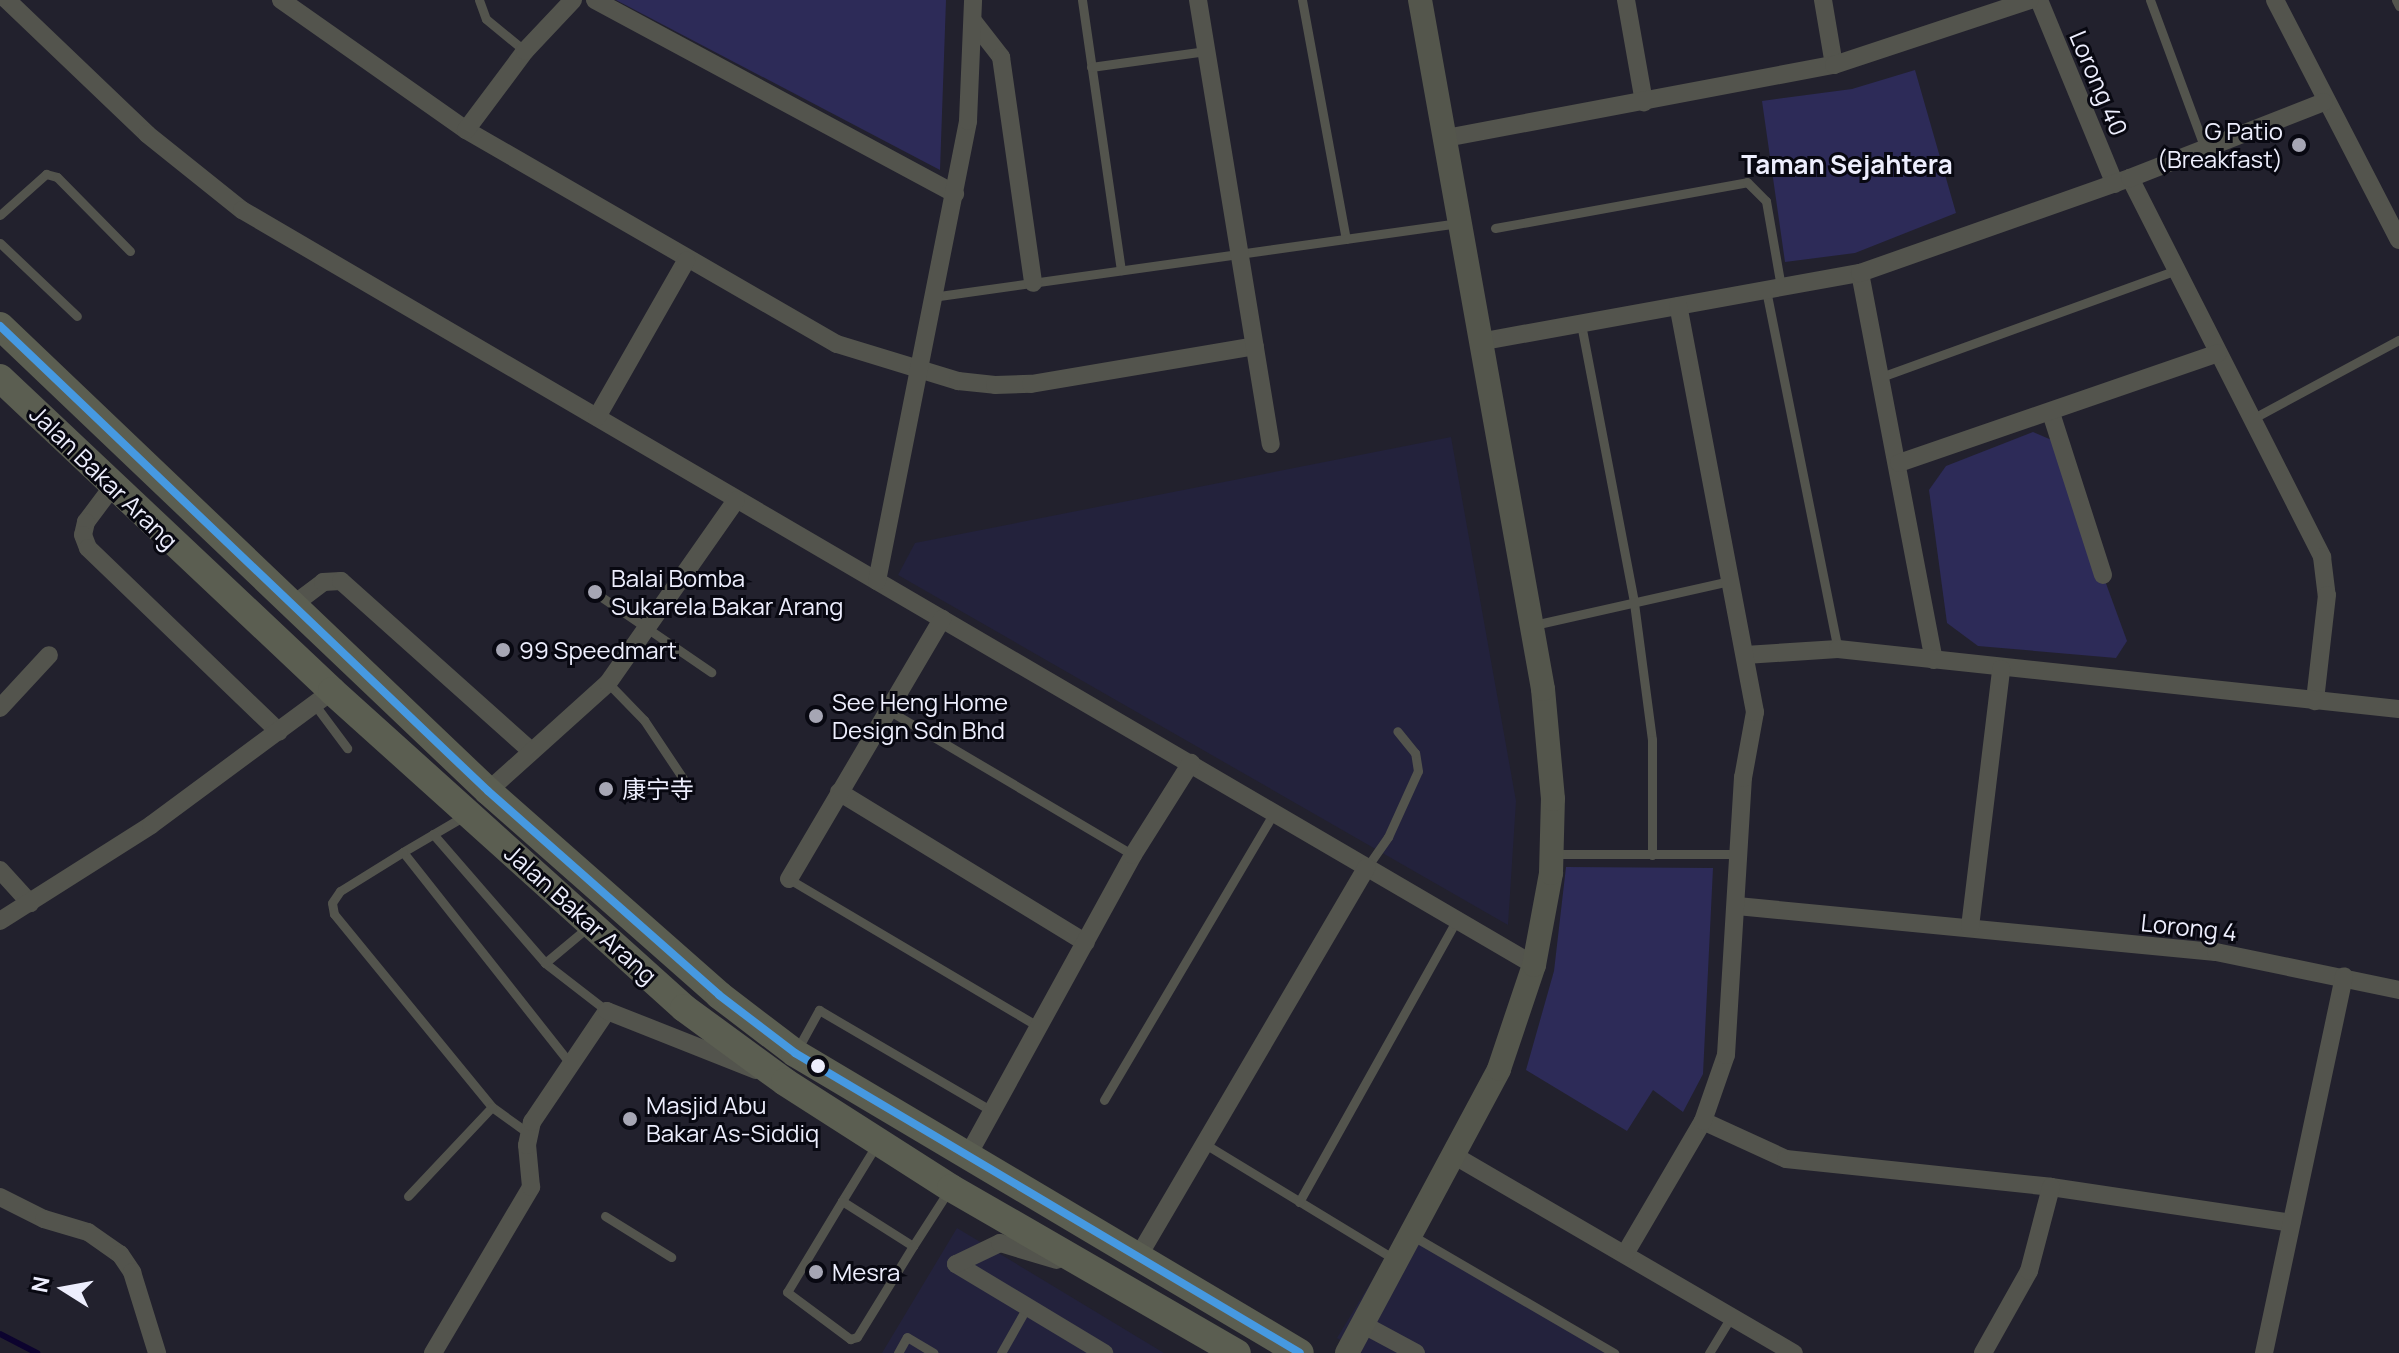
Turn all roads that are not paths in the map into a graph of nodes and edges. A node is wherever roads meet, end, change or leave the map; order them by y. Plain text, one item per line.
1 (7, 0) edge
2 (281, 0) edge
3 (479, 0) edge
4 (573, 0) edge
5 (595, 0) edge
6 (973, 0) edge
7 (1082, 0) edge
8 (1198, 0) edge
9 (1302, 0) edge
10 (1420, 0) edge
11 (1626, 0) edge
12 (1823, 0) edge
13 (2030, 0) edge
14 (2039, 0) edge
15 (2150, 0) edge
16 (2275, 0) edge
17 (2396, 0) edge
18 (2399, 6) edge
19 (973, 21) junction
20 (525, 51) junction
21 (1206, 51) junction
22 (1834, 65) junction
23 (1091, 67) junction
24 (1644, 102) junction
25 (2324, 102) junction
26 (466, 130) junction
27 (1446, 138) junction
28 (2205, 149) junction
29 (2123, 181) junction
30 (955, 194) junction
31 (0, 215) edge
32 (1461, 222) junction
33 (1495, 228) dead end
34 (1346, 239) junction
35 (2399, 240) edge
36 (1, 245) edge
37 (130, 251) dead end
38 (1239, 254) junction
39 (686, 261) junction
40 (1121, 270) junction
41 (2177, 270) junction
42 (1860, 273) junction
43 (1033, 283) junction
44 (1773, 289) junction
45 (932, 297) junction
46 (1678, 306) junction
47 (77, 316) dead end
48 (1581, 324) junction
49 (0, 326) edge
50 (2399, 340) edge
51 (1479, 342) junction
52 (1255, 346) junction
53 (2218, 353) junction
54 (919, 370) junction
55 (1881, 377) junction
56 (0, 378) edge
57 (73, 396) junction
58 (2051, 413) junction
59 (597, 417) junction
60 (2252, 419) junction
61 (48, 422) junction
62 (1271, 444) dead end
63 (1899, 463) junction
64 (113, 486) junction
65 (736, 500) junction
66 (2103, 575) dead end
67 (877, 581) junction
68 (1730, 581) junction
69 (600, 596) dead end
70 (1634, 603) junction
71 (293, 605) junction
72 (942, 619) junction
73 (1530, 626) junction
74 (646, 631) junction
75 (1838, 649) junction
76 (49, 655) dead end
77 (1745, 655) junction
78 (1934, 660) junction
79 (2001, 669) junction
80 (711, 672) dead end
81 (608, 683) junction
82 (324, 698) junction
83 (2315, 701) junction
84 (0, 708) edge
85 (2399, 709) edge
86 (888, 710) junction
87 (1397, 731) dead end
88 (279, 732) junction
89 (347, 748) dead end
90 (531, 751) junction
91 (1191, 763) junction
92 (686, 783) dead end
93 (839, 792) junction
94 (480, 802) junction
95 (1274, 812) junction
96 (433, 834) junction
97 (403, 852) junction
98 (1552, 854) junction
99 (1736, 854) junction
100 (1133, 855) junction
101 (1652, 855) junction
102 (1367, 867) junction
103 (0, 870) edge
104 (789, 879) joint
105 (30, 903) junction
106 (1737, 906) junction
107 (1457, 919) junction
108 (0, 921) edge
109 (591, 924) junction
110 (1970, 927) junction
111 (1086, 943) junction
112 (545, 963) junction
113 (1534, 965) junction
114 (2344, 976) junction
115 (2399, 990) edge
116 (607, 1011) junction
117 (1039, 1027) junction
118 (795, 1053) junction
119 (569, 1062) junction
120 (785, 1082) junction
121 (1104, 1100) dead end
122 (492, 1107) junction
123 (992, 1111) junction
124 (1703, 1121) junction
125 (528, 1133) junction
126 (880, 1140) junction
127 (1205, 1144) junction
128 (1455, 1156) junction
129 (967, 1157) junction
130 (2051, 1187) junction
131 (951, 1188) junction
132 (408, 1196) dead end
133 (0, 1197) edge
134 (842, 1201) junction
135 (1299, 1202) junction
136 (605, 1216) dead end
137 (2291, 1223) junction
138 (1412, 1236) junction
139 (913, 1246) junction
140 (1625, 1254) junction
141 (671, 1257) dead end
142 (1138, 1257) junction
143 (1399, 1262) junction
144 (1088, 1271) junction
145 (1027, 1307) junction
146 (1731, 1317) junction
147 (1364, 1325) junction
148 (1233, 1352) edge
149 (157, 1353) edge
150 (433, 1353) edge
151 (898, 1353) edge
152 (934, 1353) edge
153 (1001, 1353) edge
154 (1104, 1353) edge
155 (1300, 1353) edge
156 (1347, 1353) edge
157 (1416, 1353) edge
158 (1614, 1353) edge
159 (1709, 1353) edge
160 (1794, 1353) edge
161 (1983, 1353) edge
162 (2264, 1353) edge

1 - 59 street
2 - 26 street
3 - 20 lane
4 - 20 street
5 - 30 street
6 - 19 street
7 - 23 lane
8 - 21 street
9 - 34 lane
10 - 27 street
11 - 24 street
12 - 22 street
13 - 22 street
14 - 29 street, Lorong 40
15 - 28 lane
16 - 25 street
17 - 18 lane
19 - 30 street
19 - 43 street
20 - 26 street
21 - 23 lane
21 - 38 street
22 - 24 street
23 - 40 lane
24 - 27 street
25 - 28 street
25 - 35 street
26 - 39 street
27 - 32 street
28 - 29 street
29 - 41 street, Lorong 40
29 - 42 street
30 - 45 street
31 - 37 lane
32 - 34 lane
32 - 51 street
33 - 44 lane
34 - 38 lane
36 - 47 lane
38 - 40 lane
38 - 52 street
39 - 54 street
39 - 59 street
40 - 43 lane
41 - 53 street, Lorong 40
41 - 55 lane
42 - 44 street
42 - 55 street
43 - 45 lane
44 - 46 street
44 - 75 lane
45 - 54 street
46 - 48 street
46 - 68 street
48 - 51 street
48 - 70 lane
49 - 57 main road, Jalan Bakar Arang
50 - 60 lane
51 - 73 street
52 - 54 street
52 - 62 street
53 - 58 street
53 - 60 street, Lorong 40
54 - 67 street
55 - 63 street
56 - 61 main road, Jalan Bakar Arang
57 - 61 main road
57 - 71 main road, Jalan Bakar Arang
58 - 63 street
58 - 66 street
59 - 65 street
60 - 83 street, Lorong 40
61 - 64 main road, Jalan Bakar Arang
63 - 78 street
64 - 82 main road, Jalan Bakar Arang
64 - 88 street
65 - 67 street
65 - 74 street
67 - 72 street
68 - 70 lane
68 - 77 street
69 - 74 lane
70 - 73 lane
70 - 101 lane
71 - 90 street
71 - 94 main road, Jalan Bakar Arang
72 - 86 street
72 - 91 street
73 - 98 street
74 - 80 lane
74 - 81 street
75 - 77 street
75 - 78 street
76 - 84 street
77 - 99 street
78 - 79 street
79 - 83 street
79 - 110 street
81 - 90 street
81 - 92 lane
82 - 88 street
82 - 89 lane
82 - 94 main road, Jalan Bakar Arang
83 - 85 street
86 - 93 street
86 - 100 lane
87 - 102 lane
88 - 105 street
90 - 94 street
91 - 95 street
91 - 100 street
93 - 104 street
93 - 111 street
94 - 96 lane
94 - 109 main road, Jalan Bakar Arang
94 - 118 main road, Jalan Bakar Arang
95 - 102 street
95 - 121 lane
96 - 97 lane
96 - 112 lane
97 - 119 lane
97 - 122 lane
98 - 101 lane
98 - 113 street
99 - 101 lane
99 - 106 street
100 - 111 street
102 - 107 street
102 - 127 street
103 - 105 street
104 - 117 lane
105 - 108 street
106 - 110 street, Lorong 4
106 - 124 street
107 - 113 street
107 - 135 lane
109 - 112 lane
109 - 120 main road, Jalan Bakar Arang
110 - 114 street, Lorong 4
111 - 117 street
112 - 116 lane
113 - 128 street
114 - 115 street, Lorong 4
114 - 137 street
116 - 119 street
116 - 120 street
117 - 123 street
118 - 123 lane
118 - 129 main road, Jalan Bakar Arang
119 - 125 street
120 - 126 main road, Jalan Bakar Arang
122 - 125 lane
122 - 132 lane
123 - 129 street
124 - 130 street
124 - 140 street
125 - 150 street
126 - 131 main road, Jalan Bakar Arang
126 - 134 lane
127 - 135 lane
127 - 142 street
128 - 138 street
128 - 140 street
129 - 142 main road, Jalan Bakar Arang
130 - 137 street
130 - 161 street
131 - 139 lane
131 - 144 main road, Jalan Bakar Arang
133 - 149 street
134 - 139 lane
134 - 139 lane
135 - 143 lane
136 - 141 lane
137 - 162 street
138 - 143 street
138 - 158 lane
140 - 146 street
142 - 155 main road, Jalan Bakar Arang
143 - 147 street
144 - 145 street
144 - 148 main road, Jalan Bakar Arang
145 - 153 lane
145 - 154 street
146 - 159 lane
146 - 160 street
147 - 156 street
147 - 157 street
151 - 152 lane

